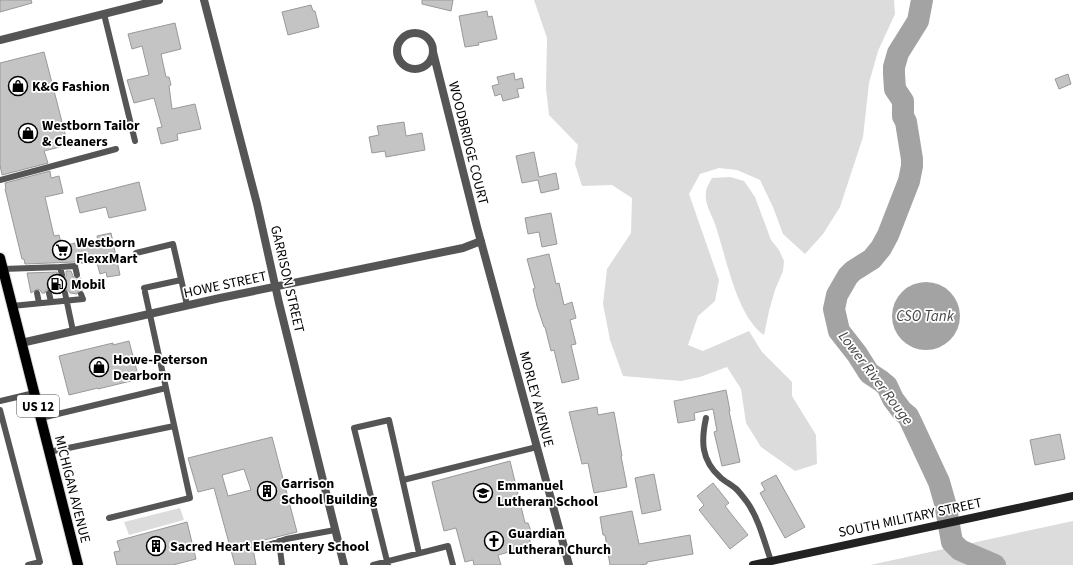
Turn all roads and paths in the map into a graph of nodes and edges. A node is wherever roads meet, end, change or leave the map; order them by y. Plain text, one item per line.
1 (159, 0) edge
2 (204, 0) edge
3 (104, 14) junction
4 (0, 40) edge
5 (433, 52) junction
6 (135, 141) dead end
7 (116, 150) dead end
8 (0, 180) edge
9 (480, 241) junction
10 (136, 253) dead end
11 (0, 258) edge
12 (31, 267) junction
13 (43, 267) junction
14 (60, 267) junction
15 (3, 269) junction
16 (33, 274) dead end
17 (45, 274) dead end
18 (62, 275) dead end
19 (77, 275) dead end
20 (182, 280) junction
21 (276, 287) junction
22 (37, 293) dead end
23 (49, 293) dead end
24 (65, 293) dead end
25 (81, 294) dead end
26 (67, 300) junction
27 (51, 302) junction
28 (39, 303) junction
29 (187, 305) junction
30 (12, 306) junction
31 (150, 314) junction
32 (73, 331) junction
33 (21, 343) junction
34 (166, 388) junction
35 (34, 393) junction
36 (0, 401) edge
37 (0, 410) edge
38 (41, 418) junction
39 (706, 418) dead end
40 (174, 426) junction
41 (537, 447) junction
42 (49, 452) junction
43 (403, 480) junction
44 (1073, 496) edge
45 (108, 518) dead end
46 (335, 530) junction
47 (279, 541) junction
48 (262, 547) dead end
49 (419, 553) junction
50 (771, 561) junction
51 (388, 563) edge
52 (28, 565) edge
53 (78, 565) edge
54 (282, 565) edge
55 (344, 565) edge
56 (372, 565) edge
57 (453, 565) edge
58 (569, 565) edge
59 (753, 565) edge

1 - 3 street
2 - 21 street, GARRISON STREET
3 - 4 street
3 - 6 lane
5 - 5 street, WOODBRIDGE COURT
5 - 9 street, WOODBRIDGE COURT
7 - 8 lane
9 - 21 street, HOWE STREET
9 - 41 street, MORLEY AVENUE
10 - 20 lane
11 - 15 main road, MICHIGAN AVENUE / US 12
12 - 13 lane
12 - 15 lane
12 - 16 lane
13 - 14 lane
13 - 17 lane
14 - 18 lane
14 - 19 lane
15 - 30 main road, MICHIGAN AVENUE / US 12
20 - 29 lane
20 - 31 lane
21 - 29 street, HOWE STREET
21 - 46 street, GARRISON STREET
22 - 28 lane
23 - 27 lane
24 - 26 lane
25 - 26 lane
26 - 27 lane
26 - 32 lane
27 - 28 lane
28 - 30 lane
29 - 31 street, HOWE STREET
30 - 33 main road, MICHIGAN AVENUE / US 12
31 - 32 street, HOWE STREET
31 - 34 lane
32 - 33 street, HOWE STREET
33 - 35 main road, MICHIGAN AVENUE / US 12
34 - 38 lane
34 - 40 lane
35 - 36 lane
35 - 38 main road, MICHIGAN AVENUE / US 12
37 - 52 lane
38 - 42 main road, MICHIGAN AVENUE / US 12
39 - 50 lane
40 - 42 lane
40 - 45 lane
41 - 43 lane
41 - 58 street, MORLEY AVENUE
42 - 53 main road, MICHIGAN AVENUE / US 12
43 - 49 lane
43 - 51 lane
44 - 50 street, SOUTH MILITARY STREET
46 - 47 lane
46 - 55 street, GARRISON STREET
47 - 48 lane
47 - 54 lane
49 - 51 lane
49 - 57 lane
50 - 59 street, SOUTH MILITARY STREET
51 - 56 lane

